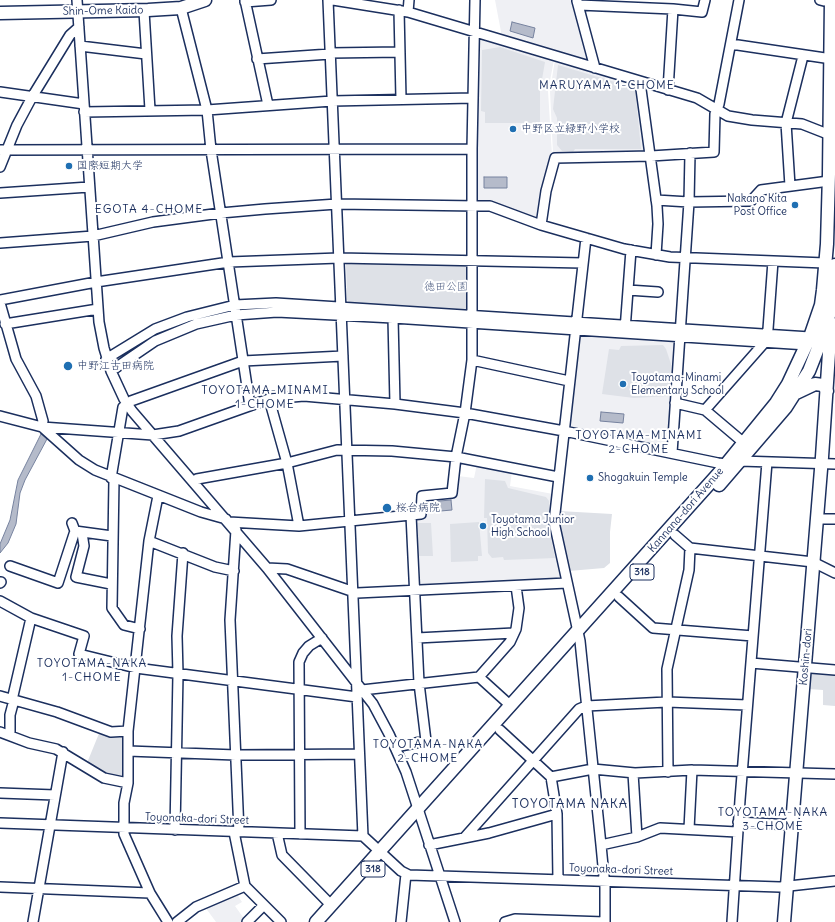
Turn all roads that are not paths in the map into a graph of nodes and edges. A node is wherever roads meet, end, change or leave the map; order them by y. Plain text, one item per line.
1 (205, 0) edge
2 (271, 0) edge
3 (328, 0) edge
4 (333, 0) edge
5 (410, 0) edge
6 (475, 0) edge
7 (705, 0) edge
8 (739, 0) edge
9 (825, 0) edge
10 (245, 1) edge
11 (578, 3) edge
12 (618, 3) edge
13 (659, 4) edge
14 (183, 5) edge
15 (77, 6) edge
16 (147, 7) edge
17 (673, 9) junction
18 (404, 11) junction
19 (0, 13) edge
20 (79, 27) junction
21 (474, 31) junction
22 (731, 44) junction
23 (80, 46) junction
24 (400, 52) junction
25 (146, 54) junction
26 (330, 54) junction
27 (803, 56) junction
28 (825, 58) junction
29 (257, 59) junction
30 (595, 68) junction
31 (640, 82) junction
32 (668, 90) junction
33 (0, 92) edge
34 (32, 97) junction
35 (473, 98) junction
36 (401, 99) junction
37 (332, 101) junction
38 (268, 105) junction
39 (84, 108) junction
40 (150, 110) junction
41 (207, 110) junction
42 (717, 111) junction
43 (786, 123) junction
44 (825, 133) junction
45 (472, 149) junction
46 (3, 150) edge
47 (87, 150) junction
48 (211, 150) junction
49 (334, 150) junction
50 (690, 153) junction
51 (651, 156) junction
52 (0, 167) edge
53 (829, 178) junction
54 (790, 186) junction
55 (89, 187) junction
56 (0, 193) edge
57 (656, 200) junction
58 (689, 202) junction
59 (337, 204) junction
60 (472, 206) junction
61 (221, 213) junction
62 (541, 225) junction
63 (93, 236) junction
64 (586, 238) junction
65 (0, 244) edge
66 (631, 250) junction
67 (656, 255) junction
68 (339, 258) junction
69 (685, 259) junction
70 (473, 261) junction
71 (773, 261) junction
72 (228, 262) junction
73 (582, 263) junction
74 (830, 264) edge
75 (96, 282) junction
76 (628, 290) junction
77 (834, 290) edge
78 (658, 292) dead end
79 (0, 300) edge
80 (0, 303) edge
81 (832, 306) junction
82 (98, 309) junction
83 (235, 310) junction
84 (341, 310) junction
85 (393, 318) junction
86 (472, 319) junction
87 (5, 324) junction
88 (575, 326) junction
89 (626, 329) junction
90 (680, 332) junction
91 (766, 338) junction
92 (809, 341) junction
93 (833, 342) edge
94 (343, 356) junction
95 (106, 359) junction
96 (243, 360) junction
97 (472, 360) junction
98 (110, 371) junction
99 (569, 380) junction
100 (827, 391) junction
101 (795, 394) junction
102 (269, 399) junction
103 (344, 399) junction
104 (127, 403) junction
105 (675, 403) junction
106 (395, 404) junction
107 (250, 406) junction
108 (705, 410) junction
109 (465, 413) junction
110 (0, 416) edge
111 (46, 430) junction
112 (564, 431) junction
113 (119, 433) junction
114 (153, 435) junction
115 (744, 443) junction
116 (347, 450) junction
117 (672, 453) junction
118 (456, 457) junction
119 (740, 461) junction
120 (767, 462) junction
121 (287, 463) junction
122 (822, 463) junction
123 (726, 464) junction
124 (835, 464) edge
125 (558, 477) junction
126 (113, 478) junction
127 (194, 481) junction
128 (158, 496) junction
129 (411, 515) junction
130 (817, 518) junction
131 (835, 519) edge
132 (227, 521) junction
133 (350, 521) junction
134 (299, 526) junction
135 (76, 529) junction
136 (236, 530) junction
137 (675, 535) junction
138 (112, 536) junction
139 (149, 541) junction
140 (690, 548) junction
141 (183, 553) junction
142 (759, 557) junction
143 (813, 562) junction
144 (10, 566) dead end
145 (267, 568) junction
146 (234, 572) junction
147 (835, 573) edge
148 (567, 583) junction
149 (111, 584) junction
150 (516, 586) junction
151 (415, 590) junction
152 (353, 592) junction
153 (619, 597) junction
154 (1, 604) edge
155 (31, 618) junction
156 (140, 628) junction
157 (675, 630) junction
158 (514, 634) junction
159 (579, 636) junction
160 (753, 636) junction
161 (322, 638) junction
162 (417, 638) junction
163 (751, 663) junction
164 (805, 667) junction
165 (136, 668) junction
166 (835, 670) edge
167 (178, 674) junction
168 (479, 677) junction
169 (231, 681) junction
170 (419, 683) junction
171 (298, 690) junction
172 (358, 690) junction
173 (0, 696) edge
174 (13, 700) junction
175 (667, 702) junction
176 (747, 705) junction
177 (511, 706) junction
178 (586, 706) junction
179 (500, 730) junction
180 (128, 731) junction
181 (0, 732) edge
182 (10, 735) junction
183 (395, 747) junction
184 (128, 750) junction
185 (63, 752) junction
186 (175, 753) junction
187 (359, 754) junction
188 (236, 755) junction
189 (299, 755) junction
190 (533, 760) junction
191 (592, 768) junction
192 (692, 770) junction
193 (668, 772) junction
194 (742, 772) junction
195 (633, 773) junction
196 (797, 773) junction
197 (835, 774) edge
198 (551, 777) junction
199 (128, 783) junction
200 (0, 793) edge
201 (55, 795) junction
202 (419, 813) junction
203 (558, 814) junction
204 (0, 823) edge
205 (50, 825) junction
206 (792, 825) junction
207 (738, 827) junction
208 (124, 828) junction
209 (688, 829) junction
210 (175, 830) junction
211 (236, 832) junction
212 (277, 833) junction
213 (300, 834) junction
214 (363, 836) junction
215 (465, 837) junction
216 (637, 837) junction
217 (429, 845) junction
218 (601, 845) junction
219 (382, 854) junction
220 (406, 874) junction
221 (440, 876) junction
222 (558, 880) junction
223 (604, 881) junction
224 (835, 881) edge
225 (245, 886) junction
226 (734, 886) junction
227 (0, 887) edge
228 (787, 887) junction
229 (39, 889) junction
230 (150, 893) junction
231 (264, 905) junction
232 (331, 905) junction
233 (33, 922) edge
234 (168, 922) edge
235 (177, 922) edge
236 (247, 922) edge
237 (281, 922) edge
238 (316, 922) edge
239 (327, 922) edge
240 (401, 922) edge
241 (455, 922) edge
242 (505, 922) edge
243 (605, 922) edge
244 (732, 922) edge
245 (784, 922) edge

1 - 14 main road, Shin-Ome Kaido
2 - 10 street
3 - 26 street
4 - 18 street
5 - 18 street
6 - 21 street
7 - 17 street
8 - 22 street
9 - 28 main road
9 - 53 main road, Kannana-dori Avenue / 318
10 - 29 street
11 - 12 street
11 - 30 street
12 - 13 street
13 - 17 street
14 - 16 main road, Shin-Ome Kaido
14 - 41 street
15 - 16 main road, Shin-Ome Kaido
15 - 19 main road, Shin-Ome Kaido
15 - 20 street
16 - 25 street
17 - 32 street
18 - 21 street
18 - 24 street
20 - 23 street
20 - 34 street
21 - 30 street
21 - 35 street
22 - 27 street
22 - 42 street
23 - 25 street
23 - 39 street
24 - 26 street
24 - 36 street
25 - 40 street
26 - 29 street
26 - 37 street
27 - 28 street
27 - 43 street
28 - 44 main road
29 - 38 street
30 - 31 street
31 - 32 street
31 - 51 street
32 - 42 street
33 - 34 street
34 - 39 street
34 - 46 street
35 - 36 street
35 - 45 street
36 - 37 street
37 - 38 street
37 - 49 street
38 - 41 street
39 - 40 street
39 - 47 street
40 - 41 street
41 - 48 street
42 - 43 street
42 - 50 street
43 - 44 street
43 - 54 street
44 - 53 main road
45 - 49 street
45 - 60 street
46 - 47 street
46 - 52 street
47 - 48 street
47 - 55 street
48 - 49 street
48 - 61 street
49 - 59 street
50 - 51 street
50 - 58 street
51 - 57 street
51 - 62 street
53 - 54 street
53 - 74 main road, Kannana-dori Avenue / 318
54 - 58 street
55 - 56 street
55 - 63 street
57 - 58 street
57 - 67 street
58 - 69 street
59 - 60 street
59 - 61 street
59 - 68 street
60 - 62 street
60 - 70 street
61 - 63 street
61 - 72 street
62 - 64 street
63 - 65 street
63 - 75 street
64 - 66 street
64 - 73 street
66 - 67 street
66 - 76 street
67 - 69 street
68 - 70 street
68 - 72 street
68 - 84 street
69 - 71 street
69 - 90 street
70 - 73 street
70 - 86 street
71 - 74 street
71 - 91 street
72 - 75 street
72 - 83 street
73 - 88 street
74 - 77 main road, Kannana-dori Avenue / 318
74 - 92 main road, Kannana-dori Avenue / 318
75 - 79 street
75 - 82 street
76 - 78 street
76 - 89 street
77 - 81 main road, Kannana-dori Avenue / 318
80 - 87 street
81 - 93 main road, Koshin-dori
81 - 101 main road, Kannana-dori Avenue / 318
82 - 87 street
82 - 95 street
83 - 84 street
83 - 95 street
83 - 96 street
83 - 98 street
84 - 85 street
84 - 86 street
84 - 94 street
85 - 86 street
85 - 106 street
86 - 88 street
86 - 97 street
87 - 111 street
88 - 89 street
88 - 99 street
89 - 90 street
90 - 91 street
90 - 105 street
91 - 92 street
91 - 108 street
92 - 115 main road, Kannana-dori Avenue / 318
93 - 100 main road, Koshin-dori
94 - 96 street
94 - 103 street
95 - 98 street
96 - 104 street
96 - 107 street
97 - 99 street
97 - 109 street
98 - 104 street
99 - 112 street
100 - 101 main road
100 - 122 main road, Koshin-dori
101 - 119 main road, Kannana-dori Avenue / 318
102 - 103 street
102 - 107 street
102 - 121 street
103 - 106 street
103 - 116 street
104 - 113 street
104 - 114 street
105 - 108 street
105 - 117 street
106 - 109 street
107 - 114 street
108 - 115 street
109 - 112 street
109 - 118 street
110 - 111 street
111 - 113 street
111 - 126 street
112 - 117 street
112 - 125 street
113 - 114 street
113 - 126 street
114 - 127 street
115 - 123 main road, Kannana-dori Avenue / 318
116 - 118 street
116 - 121 street
116 - 133 street
117 - 123 street
118 - 125 street
118 - 129 street
119 - 120 street
119 - 123 street
119 - 137 main road, Kannana-dori Avenue / 318
120 - 122 street
120 - 142 street
121 - 127 street
121 - 134 street
122 - 124 street
122 - 130 main road, Koshin-dori
123 - 159 main road, Kannana-dori Avenue / 318
125 - 148 street
126 - 128 street
126 - 138 street
127 - 132 street
128 - 132 street
128 - 139 street
129 - 133 street
129 - 151 street
130 - 131 street
130 - 143 main road, Koshin-dori
132 - 134 street
132 - 136 street
133 - 134 street
133 - 152 street
135 - 138 street
135 - 144 street
135 - 149 street
136 - 145 street
136 - 146 street
137 - 140 street
137 - 153 main road, Kannana-dori Avenue / 318
138 - 149 street
139 - 141 street
139 - 156 street
140 - 142 street
140 - 157 street
141 - 146 street
141 - 167 street
142 - 143 street
142 - 160 street
143 - 147 street
143 - 164 main road, Koshin-dori
145 - 152 street
145 - 161 street
146 - 169 street
148 - 150 street
148 - 159 street
149 - 156 street
150 - 151 street
150 - 158 street
151 - 152 street
151 - 162 street
152 - 172 street
153 - 157 street
153 - 159 main road, Kannana-dori Avenue / 318
154 - 155 street
155 - 165 street
155 - 174 street
156 - 165 street
157 - 160 street
157 - 175 street
158 - 162 street
158 - 168 street
159 - 177 main road, Kannana-dori Avenue / 318
159 - 178 street
159 - 179 main road, Kannana-dori Avenue / 318
160 - 163 street
161 - 171 street
161 - 172 street
162 - 170 street
163 - 164 street
163 - 176 street
164 - 166 street
164 - 196 main road, Koshin-dori
165 - 167 street
165 - 180 street
167 - 169 street
167 - 186 street
168 - 170 street
168 - 177 street
169 - 171 street
169 - 188 street
170 - 172 street
170 - 183 street
171 - 172 street
171 - 189 street
172 - 183 street
172 - 187 street
173 - 174 street
174 - 180 street
174 - 182 street
175 - 176 street
175 - 178 street
175 - 193 street
176 - 194 street
177 - 202 main road, Kannana-dori Avenue / 318
178 - 190 street
178 - 191 street
179 - 190 street
179 - 202 main road, Kannana-dori Avenue / 318
180 - 184 street
181 - 182 street
182 - 185 street
183 - 202 street
184 - 186 street
184 - 199 street
185 - 199 street
185 - 201 street
186 - 188 street
186 - 210 street
187 - 189 street
187 - 214 street
188 - 189 street
188 - 211 street
189 - 213 street
190 - 198 street
190 - 215 street
191 - 195 street
191 - 198 street
191 - 218 street
192 - 193 street
192 - 194 street
192 - 209 street
193 - 195 street
194 - 196 street
194 - 207 street
195 - 216 street
196 - 197 street
196 - 206 main road, Koshin-dori
198 - 203 street
199 - 208 street
200 - 201 street
201 - 205 street
202 - 217 street
202 - 219 main road, Kannana-dori Avenue / 318
203 - 215 street
203 - 222 street
204 - 205 street, Toyonaka-dori Street
205 - 208 street, Toyonaka-dori Street
205 - 229 street
206 - 207 street
206 - 228 main road, Koshin-dori
207 - 209 street
207 - 226 street
208 - 210 street, Toyonaka-dori Street
208 - 230 street
209 - 216 street
210 - 211 street, Toyonaka-dori Street
211 - 212 street, Toyonaka-dori Street
211 - 225 street
212 - 213 street, Toyonaka-dori Street
212 - 232 street
213 - 214 street, Toyonaka-dori Street
214 - 219 street
215 - 217 street
216 - 218 street
217 - 221 street
218 - 223 street
219 - 220 street
219 - 232 main road, Kannana-dori Avenue / 318
219 - 239 main road, Kannana-dori Avenue / 318
220 - 221 street, Toyonaka-dori Street
220 - 240 street
221 - 222 street, Toyonaka-dori Street
221 - 241 street
222 - 223 street, Toyonaka-dori Street
223 - 226 street, Toyonaka-dori Street
223 - 243 street
224 - 228 street, Toyonaka-dori Street
225 - 231 street
225 - 235 street
226 - 228 street, Toyonaka-dori Street
226 - 244 street
227 - 229 street
228 - 245 main road, Koshin-dori
229 - 230 street
229 - 233 street
230 - 234 street
231 - 236 street
231 - 237 street
232 - 238 main road, Kannana-dori Avenue / 318
242 - 243 street

